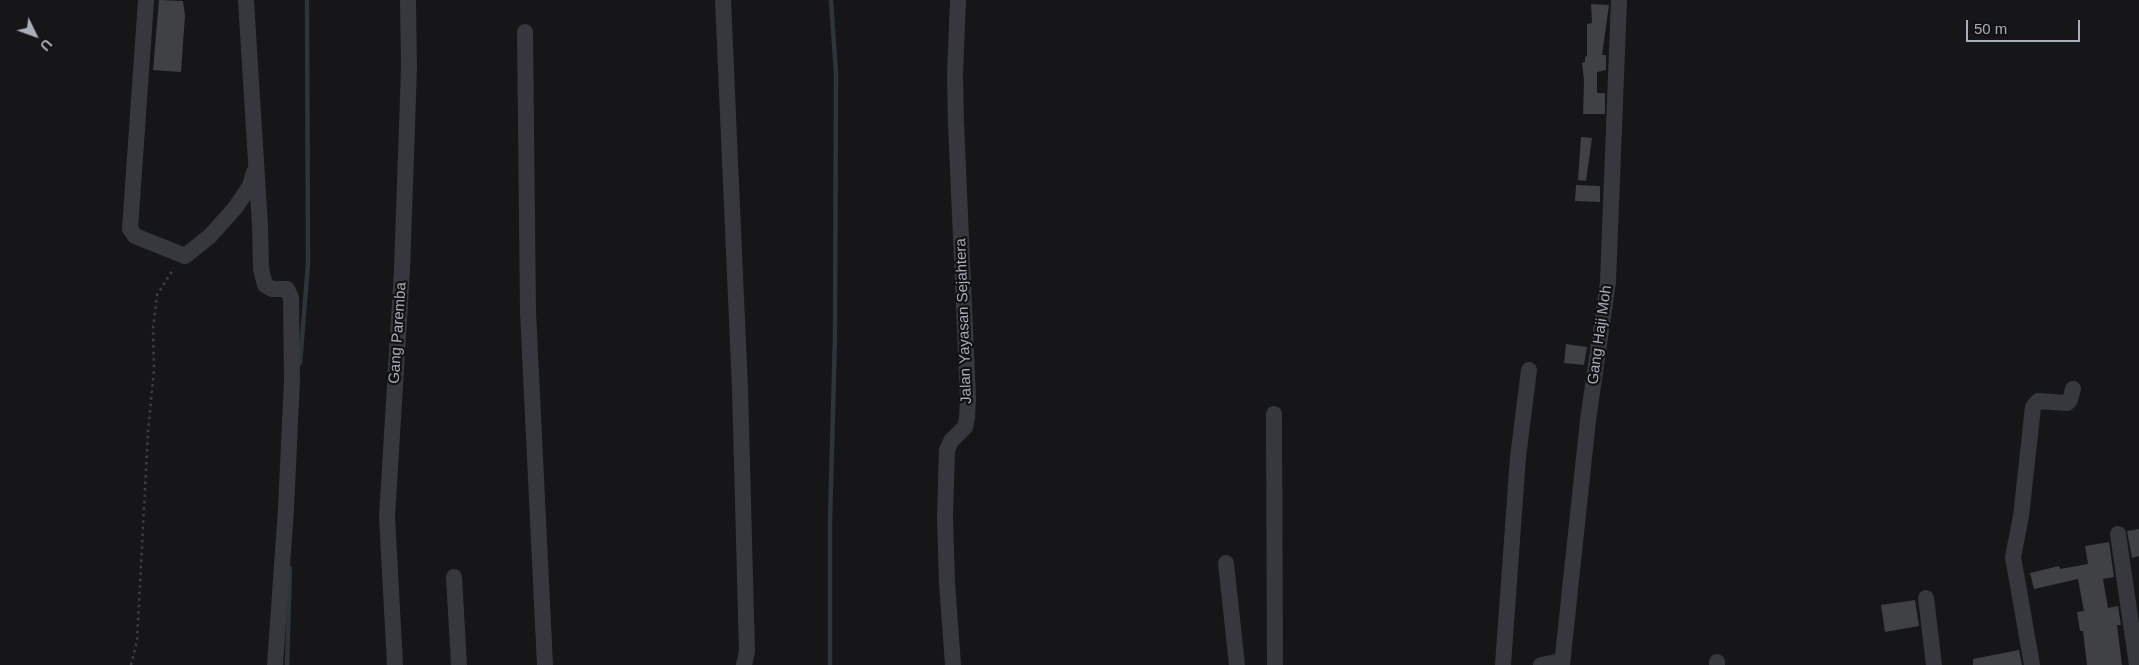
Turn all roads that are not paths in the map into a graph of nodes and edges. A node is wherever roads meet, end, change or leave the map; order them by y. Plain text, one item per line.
1 (146, 0) edge
2 (246, 0) edge
3 (408, 0) edge
4 (724, 0) edge
5 (958, 0) edge
6 (1619, 0) edge
7 (525, 32) dead end
8 (255, 168) junction
9 (1529, 370) dead end
10 (2072, 389) dead end
11 (1274, 414) dead end
12 (2118, 534) dead end
13 (1226, 563) dead end
14 (454, 577) dead end
15 (1926, 598) dead end
16 (1562, 663) edge
17 (275, 665) edge
18 (394, 665) edge
19 (459, 665) edge
20 (545, 665) edge
21 (744, 665) edge
22 (953, 665) edge
23 (1237, 665) edge
24 (1275, 665) edge
25 (1503, 665) edge
26 (1541, 665) edge
27 (1934, 665) edge
28 (2032, 665) edge
29 (2137, 665) edge

1 - 8 street
2 - 8 street
3 - 18 street, Gang Paremba
4 - 21 street
5 - 22 street, Jalan Yayasan Sejahtera
6 - 16 street, Gang Haji Moh
7 - 20 street
8 - 17 street
9 - 25 street
10 - 28 street
11 - 24 street
12 - 29 street
13 - 23 street
14 - 19 street
15 - 27 street
16 - 26 street

